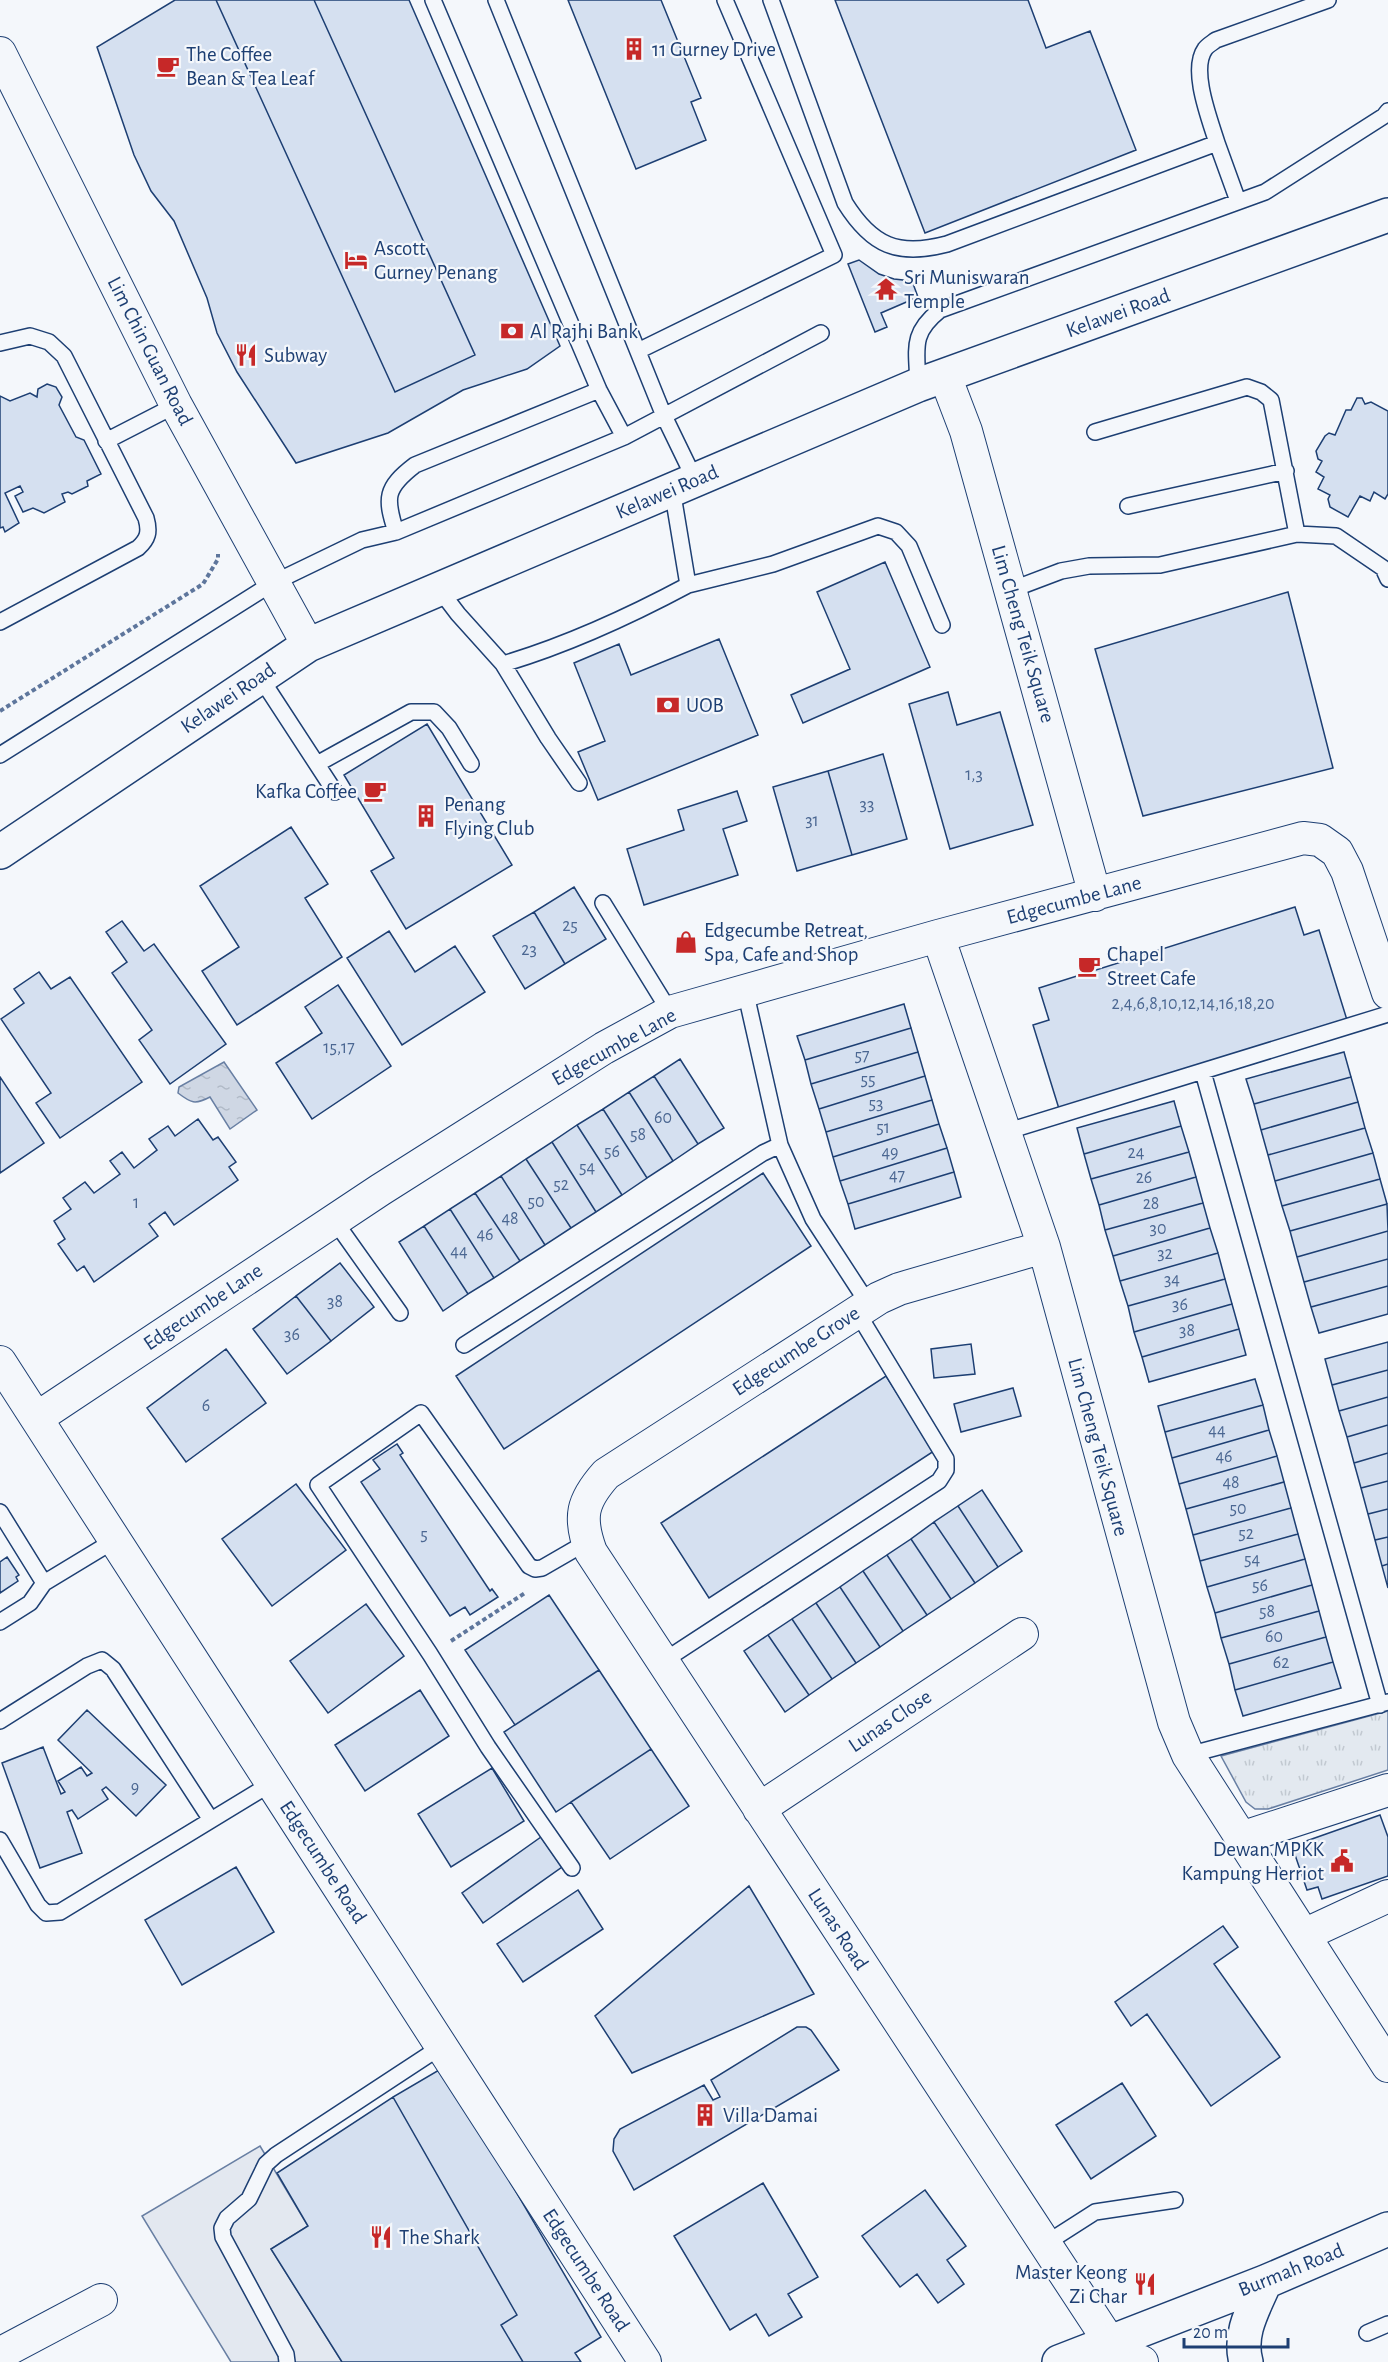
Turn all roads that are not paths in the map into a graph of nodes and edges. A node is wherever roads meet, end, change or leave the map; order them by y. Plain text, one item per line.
1 (433, 0) edge
2 (495, 0) edge
3 (725, 0) edge
4 (771, 0) edge
5 (1328, 0) edge
6 (0, 53) edge
7 (1388, 111) edge
8 (1216, 143) junction
9 (1238, 201) junction
10 (1384, 215) edge
11 (821, 333) dead end
12 (0, 343) edge
13 (638, 351) junction
14 (931, 380) junction
15 (599, 390) junction
16 (176, 405) junction
17 (664, 416) junction
18 (1095, 432) dead end
19 (624, 437) junction
20 (106, 441) junction
21 (1286, 471) junction
22 (683, 485) junction
23 (1128, 506) dead end
24 (396, 532) junction
25 (1297, 534) junction
26 (1388, 579) edge
27 (273, 583) junction
28 (688, 585) junction
29 (439, 589) junction
30 (1011, 590) junction
31 (0, 622) edge
32 (942, 625) dead end
33 (308, 645) junction
34 (503, 664) junction
35 (260, 677) junction
36 (0, 755) edge
37 (317, 764) junction
38 (471, 765) dead end
39 (579, 783) dead end
40 (335, 792) dead end
41 (0, 852) edge
42 (1095, 895) junction
43 (603, 903) dead end
44 (938, 936) junction
45 (745, 990) junction
46 (1388, 993) edge
47 (670, 1012) junction
48 (1388, 1014) edge
49 (1203, 1072) junction
50 (1005, 1132) junction
51 (780, 1145) junction
52 (334, 1220) junction
53 (1044, 1247) junction
54 (863, 1308) junction
55 (400, 1313) dead end
56 (464, 1346) dead end
57 (0, 1362) edge
58 (37, 1418) junction
59 (583, 1511) joint
60 (0, 1512) edge
61 (115, 1540) junction
62 (587, 1542) junction
63 (44, 1584) junction
64 (0, 1622) edge
65 (1022, 1634) dead end
66 (662, 1662) junction
67 (1384, 1703) edge
68 (0, 1721) edge
69 (1188, 1755) junction
70 (272, 1783) junction
71 (1388, 1790) edge
72 (759, 1809) junction
73 (210, 1820) junction
74 (1242, 1838) junction
75 (0, 1839) edge
76 (572, 1868) dead end
77 (1388, 1896) edge
78 (1304, 1935) junction
79 (442, 2046) junction
80 (1383, 2047) edge
81 (1175, 2200) dead end
82 (1388, 2229) edge
83 (1045, 2244) junction
84 (1265, 2282) junction
85 (101, 2300) dead end
86 (1388, 2324) edge
87 (1367, 2333) dead end
88 (1103, 2343) junction
89 (4, 2354) edge
90 (287, 2362) edge
91 (645, 2362) edge
92 (1059, 2362) edge
93 (1143, 2362) edge
94 (1246, 2362) edge

1 - 15 lane
2 - 13 lane
3 - 13 lane
4 - 8 lane
5 - 8 lane
6 - 16 street, Lim Chin Guan Road
7 - 9 lane
8 - 9 lane
9 - 14 lane
10 - 14 main road, Kelawei Road
11 - 17 lane
12 - 20 lane
13 - 17 lane
14 - 22 main road, Kelawei Road
14 - 30 street, Lim Cheng Teik Square
15 - 19 lane
15 - 24 lane
16 - 20 lane
16 - 27 street, Lim Chin Guan Road
17 - 19 lane
17 - 22 lane
18 - 21 lane
19 - 24 lane
20 - 31 lane
21 - 23 lane
21 - 25 lane
22 - 28 lane
22 - 29 main road, Kelawei Road
24 - 27 lane
25 - 26 lane
25 - 30 lane
27 - 33 street, Lim Chin Guan Road
27 - 36 lane
28 - 32 lane
28 - 34 lane
29 - 33 main road, Kelawei Road
29 - 34 lane
30 - 42 street, Lim Cheng Teik Square
33 - 35 main road, Kelawei Road
34 - 39 lane
35 - 37 lane
35 - 41 main road, Kelawei Road
37 - 38 lane
37 - 40 lane
42 - 44 street, Edgecumbe Lane
42 - 46 street, Edgecumbe Lane
43 - 47 lane
44 - 45 street, Edgecumbe Lane
44 - 50 street, Lim Cheng Teik Square
45 - 47 street, Edgecumbe Lane
45 - 51 lane
47 - 52 street, Edgecumbe Lane
48 - 49 lane
49 - 50 lane
49 - 67 lane
50 - 53 street, Lim Cheng Teik Square
51 - 54 lane
51 - 56 lane
52 - 55 lane
52 - 58 street, Edgecumbe Lane
53 - 54 street, Edgecumbe Grove
53 - 69 street, Lim Cheng Teik Square
54 - 59 street, Edgecumbe Grove
54 - 66 lane
57 - 58 street, Edgecumbe Road
58 - 61 street, Edgecumbe Road
59 - 62 street, Lunas Road
60 - 63 lane
61 - 63 lane
61 - 70 street, Edgecumbe Road
62 - 66 street, Lunas Road
62 - 76 lane
63 - 64 lane
65 - 72 street, Lunas Close
66 - 72 street, Lunas Road
67 - 69 lane
68 - 73 lane
69 - 74 street, Lim Cheng Teik Square
70 - 73 lane
70 - 79 street, Edgecumbe Road
71 - 74 street
72 - 83 street, Lunas Road
73 - 75 lane
74 - 78 street, Lim Cheng Teik Square
77 - 78 street
78 - 80 street, Lim Cheng Teik Square
79 - 90 lane
79 - 91 street, Edgecumbe Road
81 - 83 lane
82 - 84 main road, Burmah Road
83 - 88 street, Lunas Road
84 - 88 main road, Burmah Road
84 - 94 main road
85 - 89 street
86 - 87 lane
88 - 92 main road, Burmah Road
88 - 93 street

